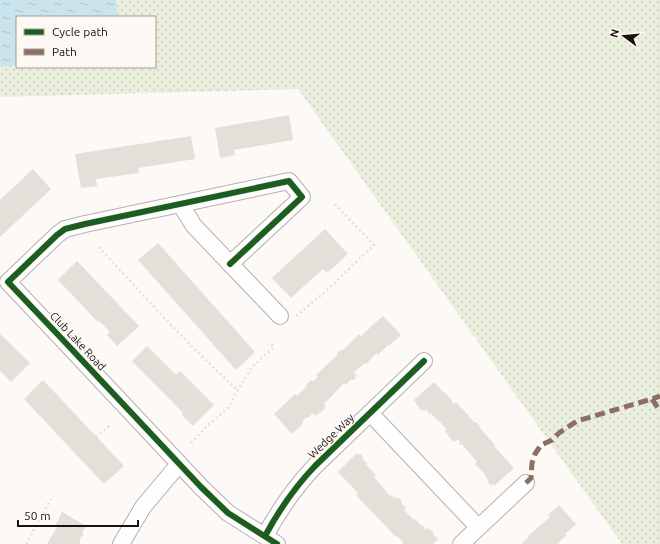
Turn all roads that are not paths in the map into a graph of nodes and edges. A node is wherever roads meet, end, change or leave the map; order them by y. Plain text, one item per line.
1 (180, 205) junction
2 (230, 264) junction
3 (287, 317) road end
4 (424, 361) dead end
5 (370, 413) junction
6 (179, 464) junction
7 (526, 483) dead end
8 (478, 528) junction
9 (271, 540) edge
10 (121, 544) edge
11 (461, 544) edge

1 - 2 street
1 - 2 street, Club Lake Road
1 - 6 street, Club Lake Road
2 - 3 street
4 - 5 street, Wedge Way
5 - 8 street, Wedge Way
5 - 9 street, Wedge Way
6 - 9 street, Club Lake Road
6 - 10 street
7 - 8 street
8 - 11 street

